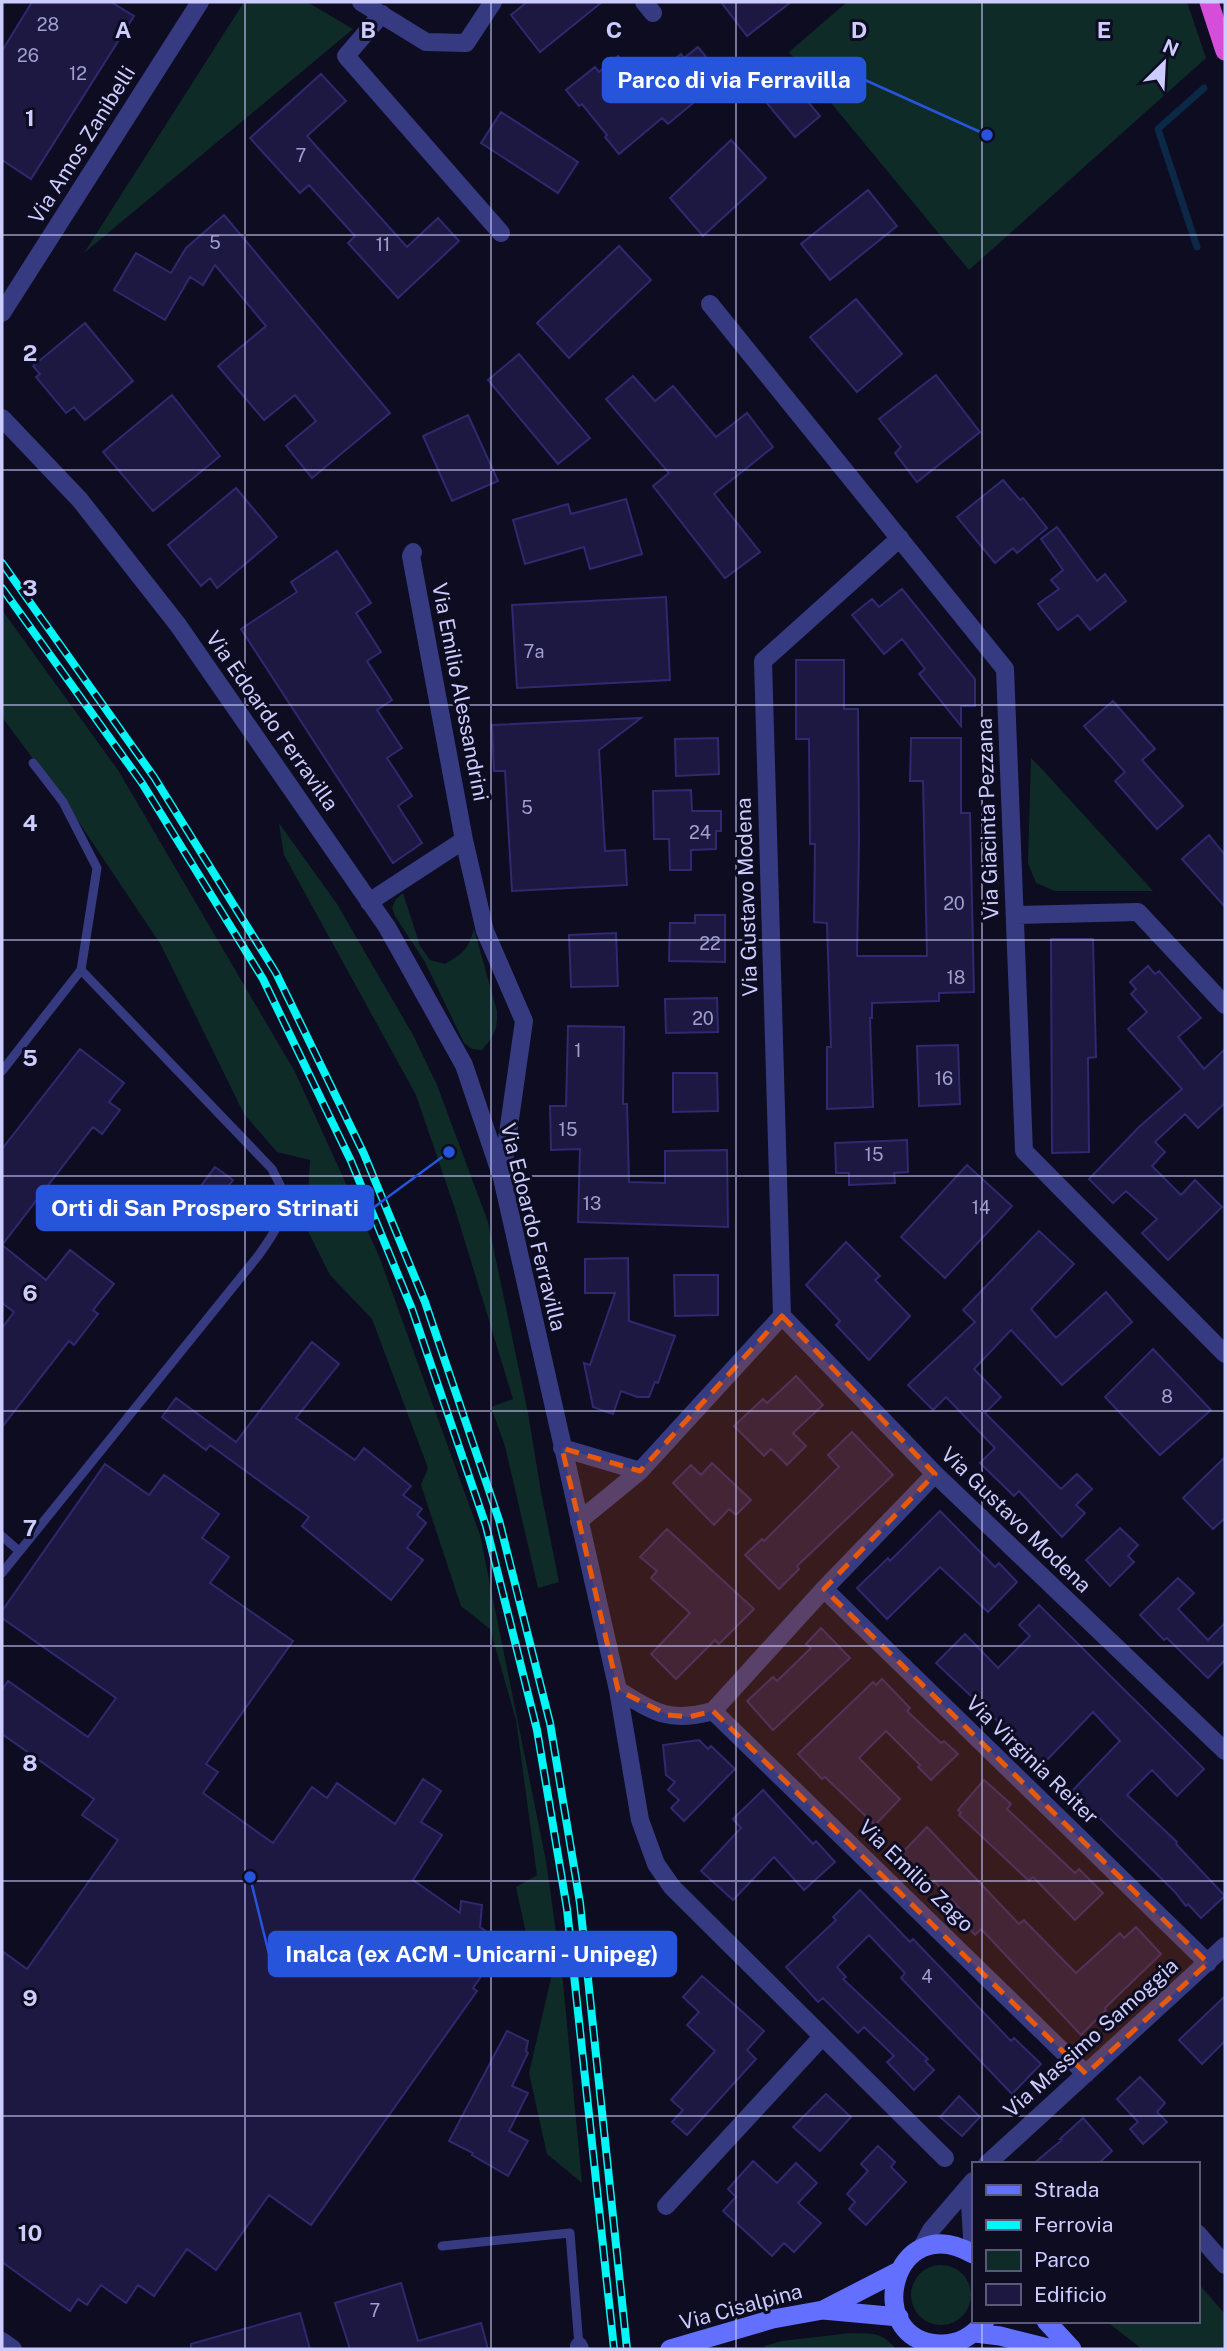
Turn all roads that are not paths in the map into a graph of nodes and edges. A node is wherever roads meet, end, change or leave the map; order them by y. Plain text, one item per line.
1 (200, 2) edge
2 (360, 2) edge
3 (493, 2) edge
4 (1209, 2) edge
5 (382, 14) junction
6 (1225, 51) edge
7 (501, 233) dead end
8 (710, 304) dead end
9 (2, 313) edge
10 (2, 418) edge
11 (900, 538) junction
12 (412, 552) dead end
13 (33, 762) dead end
14 (464, 840) junction
15 (369, 902) junction
16 (1015, 915) junction
17 (81, 970) junction
18 (1225, 1005) edge
19 (2, 1071) edge
20 (502, 1178) junction
21 (782, 1316) junction
22 (1225, 1354) edge
23 (562, 1448) junction
24 (640, 1471) junction
25 (935, 1474) junction
26 (579, 1521) junction
27 (2, 1536) edge
28 (19, 1551) junction
29 (2, 1573) edge
30 (824, 1589) junction
31 (618, 1690) junction
32 (713, 1710) junction
33 (1225, 1751) edge
34 (1225, 1946) edge
35 (1208, 1963) junction
36 (822, 2037) junction
37 (1086, 2074) junction
38 (945, 2158) dead end
39 (989, 2162) edge
40 (971, 2184) edge
41 (666, 2206) dead end
42 (972, 2219) edge
43 (1199, 2235) edge
44 (442, 2246) dead end
45 (921, 2249) junction
46 (972, 2254) edge
47 (1225, 2265) edge
48 (899, 2271) junction
49 (823, 2310) junction
50 (899, 2318) junction
51 (1048, 2323) edge
52 (980, 2327) edge
53 (2, 2342) edge
54 (579, 2347) edge
55 (13, 2349) edge
56 (670, 2349) edge
57 (1052, 2349) edge
58 (1072, 2349) edge

1 - 9 street, Via Amos Zanibelli
2 - 5 street
3 - 5 street
4 - 6 highway
5 - 7 street
8 - 11 street, Via Giacinta Pezzana
10 - 15 street, Via Edoardo Ferravilla
11 - 16 street, Via Giacinta Pezzana
11 - 21 street, Via Gustavo Modena
12 - 14 street, Via Emilio Alessandrini
13 - 17 lane
14 - 15 street
14 - 20 street, Via Emilio Alessandrini
15 - 20 street, Via Edoardo Ferravilla
16 - 18 street
16 - 22 street, Via Giacinta Pezzana
17 - 19 lane
17 - 28 lane
20 - 23 street, Via Edoardo Ferravilla
21 - 24 street
21 - 25 street, Via Gustavo Modena
23 - 24 street
23 - 26 street, Via Edoardo Ferravilla
24 - 26 street
25 - 30 street
25 - 33 street, Via Gustavo Modena
26 - 31 street, Via Edoardo Ferravilla
27 - 28 lane
28 - 29 lane
30 - 32 street
30 - 35 street, Via Virginia Reiter
31 - 32 street
31 - 36 street, Via Edoardo Ferravilla
32 - 37 street, Via Emilio Zago
34 - 35 street, Via Massimo Samoggia
35 - 37 street, Via Massimo Samoggia
36 - 38 street, Via Edoardo Ferravilla
36 - 41 street
37 - 39 street, Via Massimo Samoggia
40 - 42 street
40 - 45 street
43 - 47 street
44 - 54 lane
45 - 46 main road
45 - 48 main road, Via Cisalpina
48 - 49 main road, Via Cisalpina
48 - 50 main road
49 - 50 main road, Via Cisalpina
49 - 56 main road, Via Cisalpina
50 - 52 main road
51 - 58 main road
52 - 57 main road
53 - 55 street

